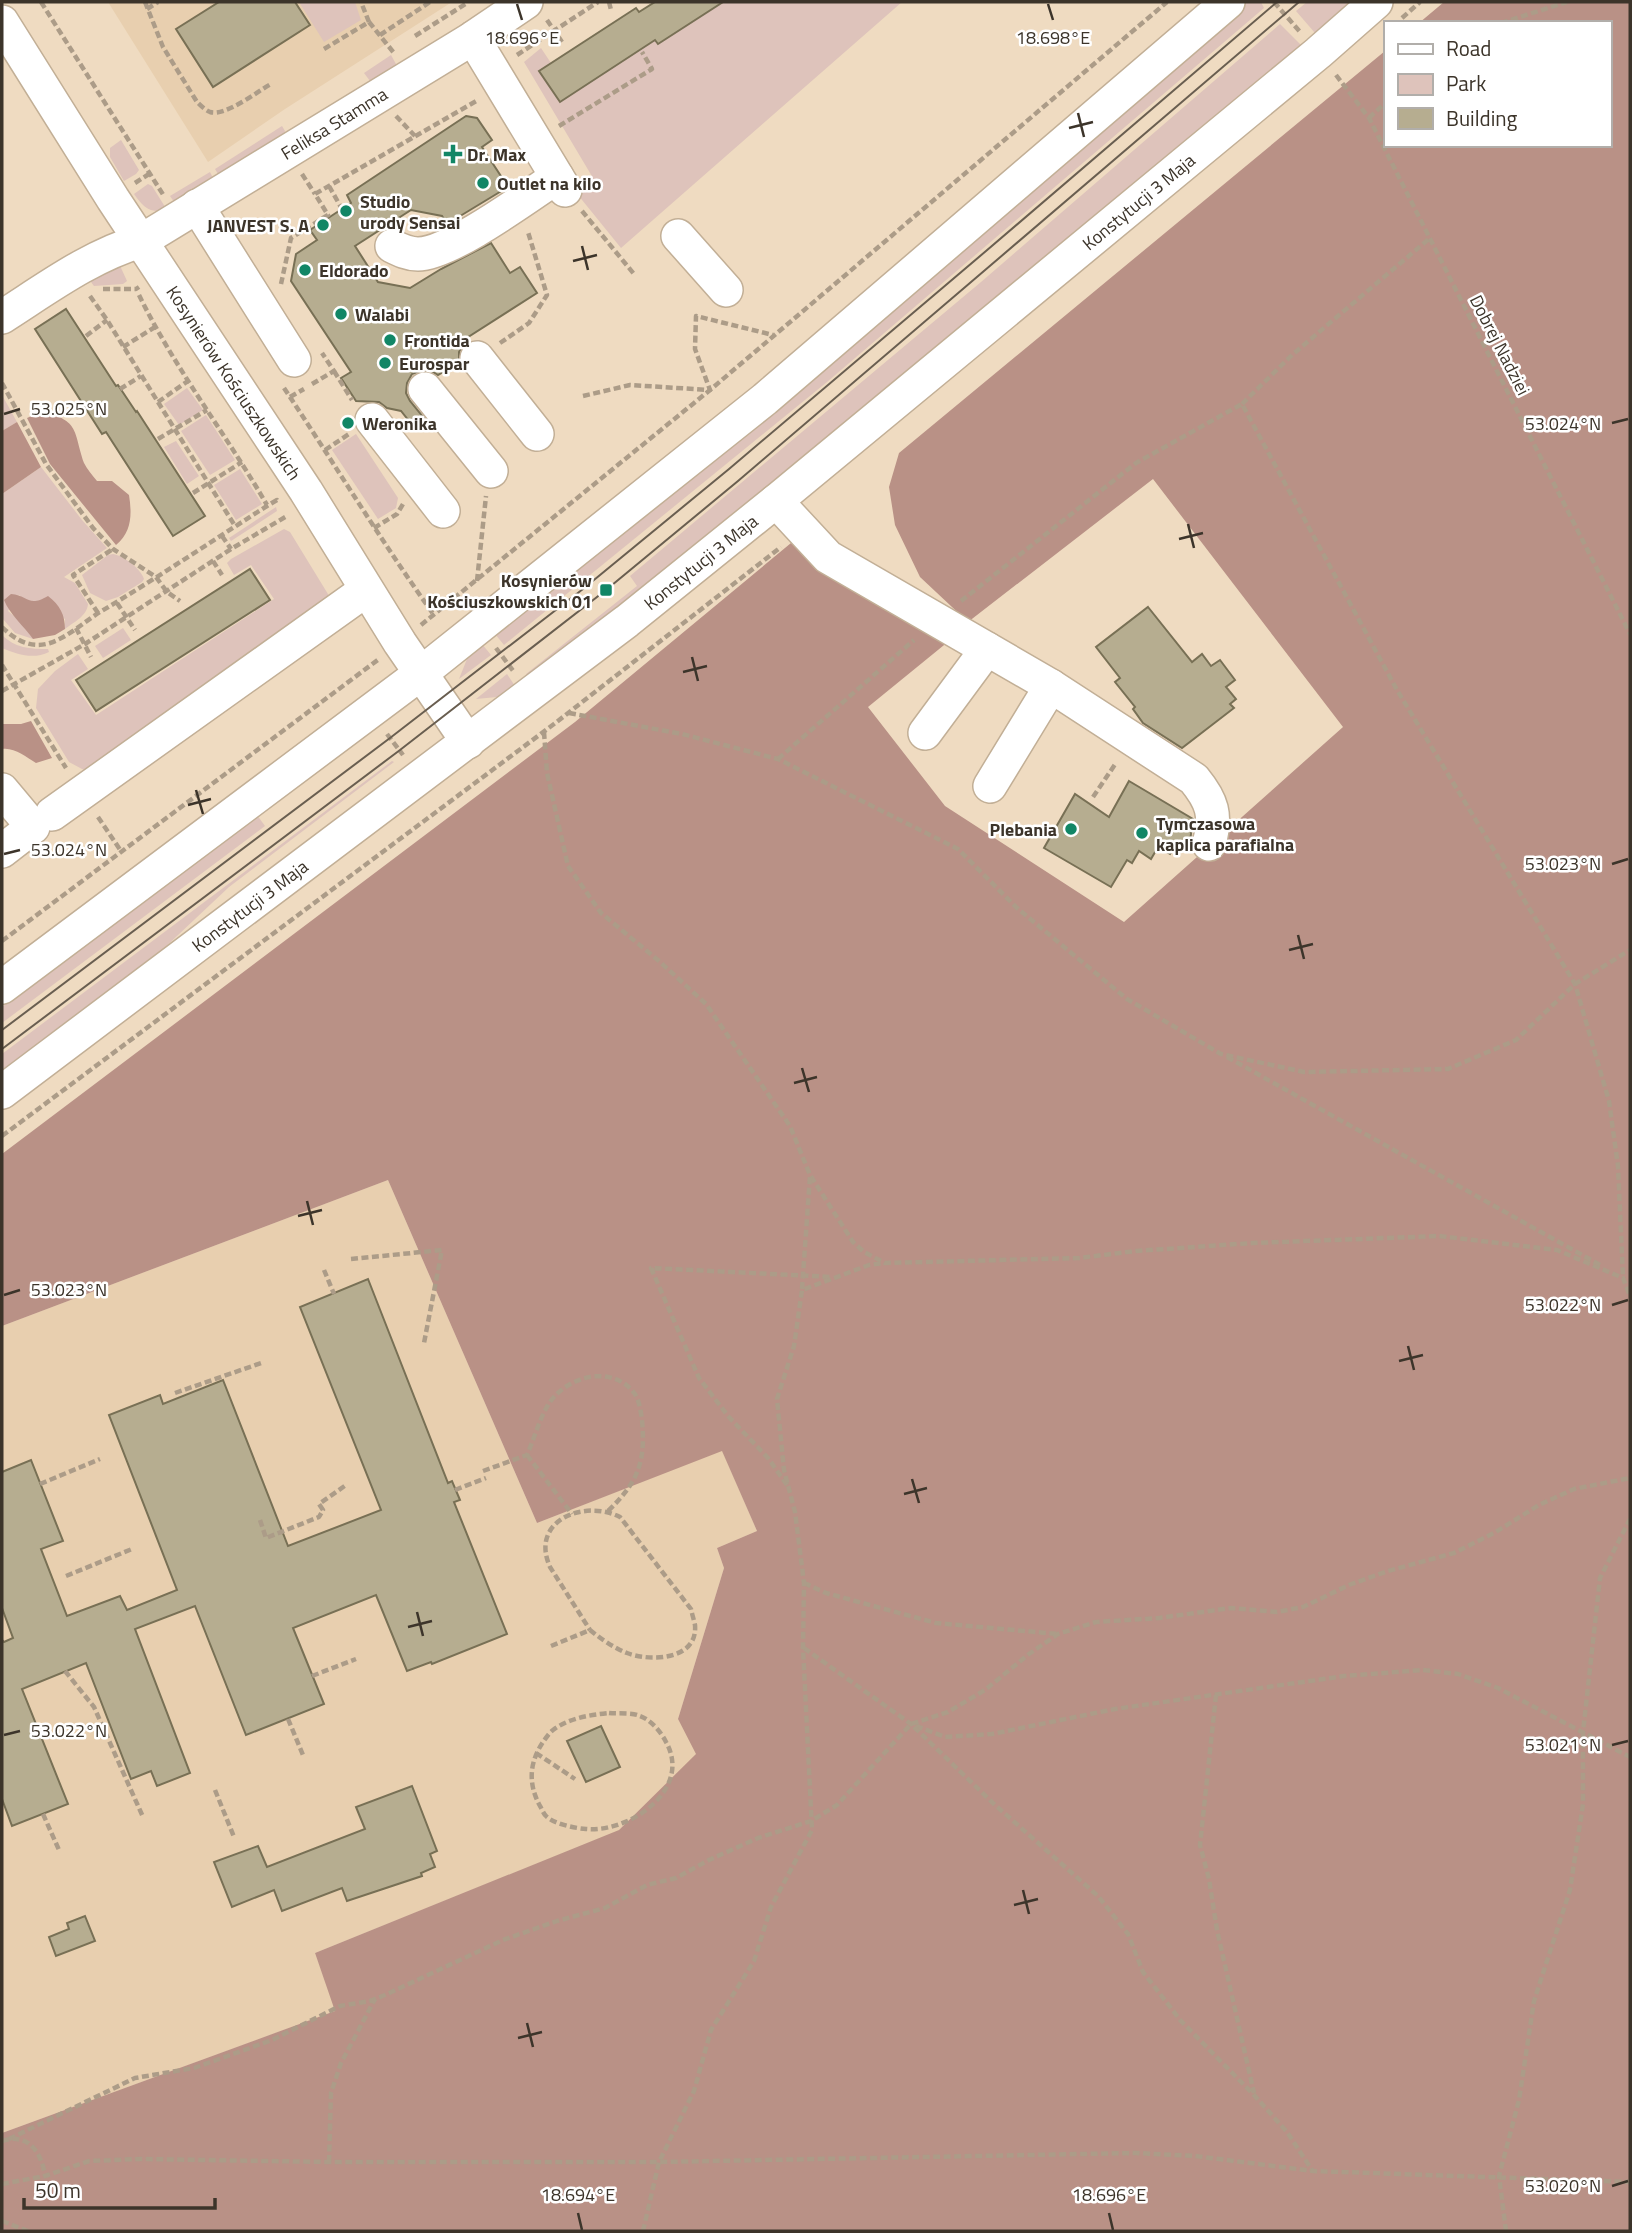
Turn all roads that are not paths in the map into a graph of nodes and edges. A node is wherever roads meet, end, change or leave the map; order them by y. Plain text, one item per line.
1 (526, 2) edge
2 (1228, 2) edge
3 (1376, 2) edge
4 (5, 37) edge
5 (473, 38) junction
6 (197, 206) junction
7 (678, 236) dead end
8 (129, 245) junction
9 (392, 246) dead end
10 (726, 290) dead end
11 (2, 317) edge
12 (307, 355) road end
13 (477, 358) dead end
14 (425, 389) dead end
15 (372, 420) dead end
16 (537, 434) dead end
17 (489, 479) road end
18 (776, 501) junction
19 (443, 511) dead end
20 (366, 590) junction
21 (987, 649) junction
22 (420, 674) junction
23 (1051, 686) junction
24 (925, 733) dead end
25 (468, 742) junction
26 (990, 786) dead end
27 (2, 790) edge
28 (52, 814) dead end
29 (1209, 844) dead end
30 (2, 851) edge
31 (2, 987) edge
32 (2, 1092) edge

1 - 5 street, Feliksa Stamma
2 - 22 street
3 - 18 street, Konstytucji 3 Maja
4 - 8 street, Kosynierów Kościuszkowskich
5 - 6 street, Feliksa Stamma
5 - 9 street
6 - 8 street, Feliksa Stamma
6 - 12 street
7 - 10 street
8 - 11 street, Feliksa Stamma
8 - 20 street, Kosynierów Kościuszkowskich
13 - 16 street
14 - 17 street
15 - 19 street
18 - 21 street
18 - 25 street, Konstytucji 3 Maja
20 - 22 street, Kosynierów Kościuszkowskich
20 - 28 street
21 - 23 street
21 - 24 street
22 - 25 street, Kosynierów Kościuszkowskich
22 - 31 street
23 - 26 street
23 - 29 street
25 - 32 street, Konstytucji 3 Maja
27 - 30 street

